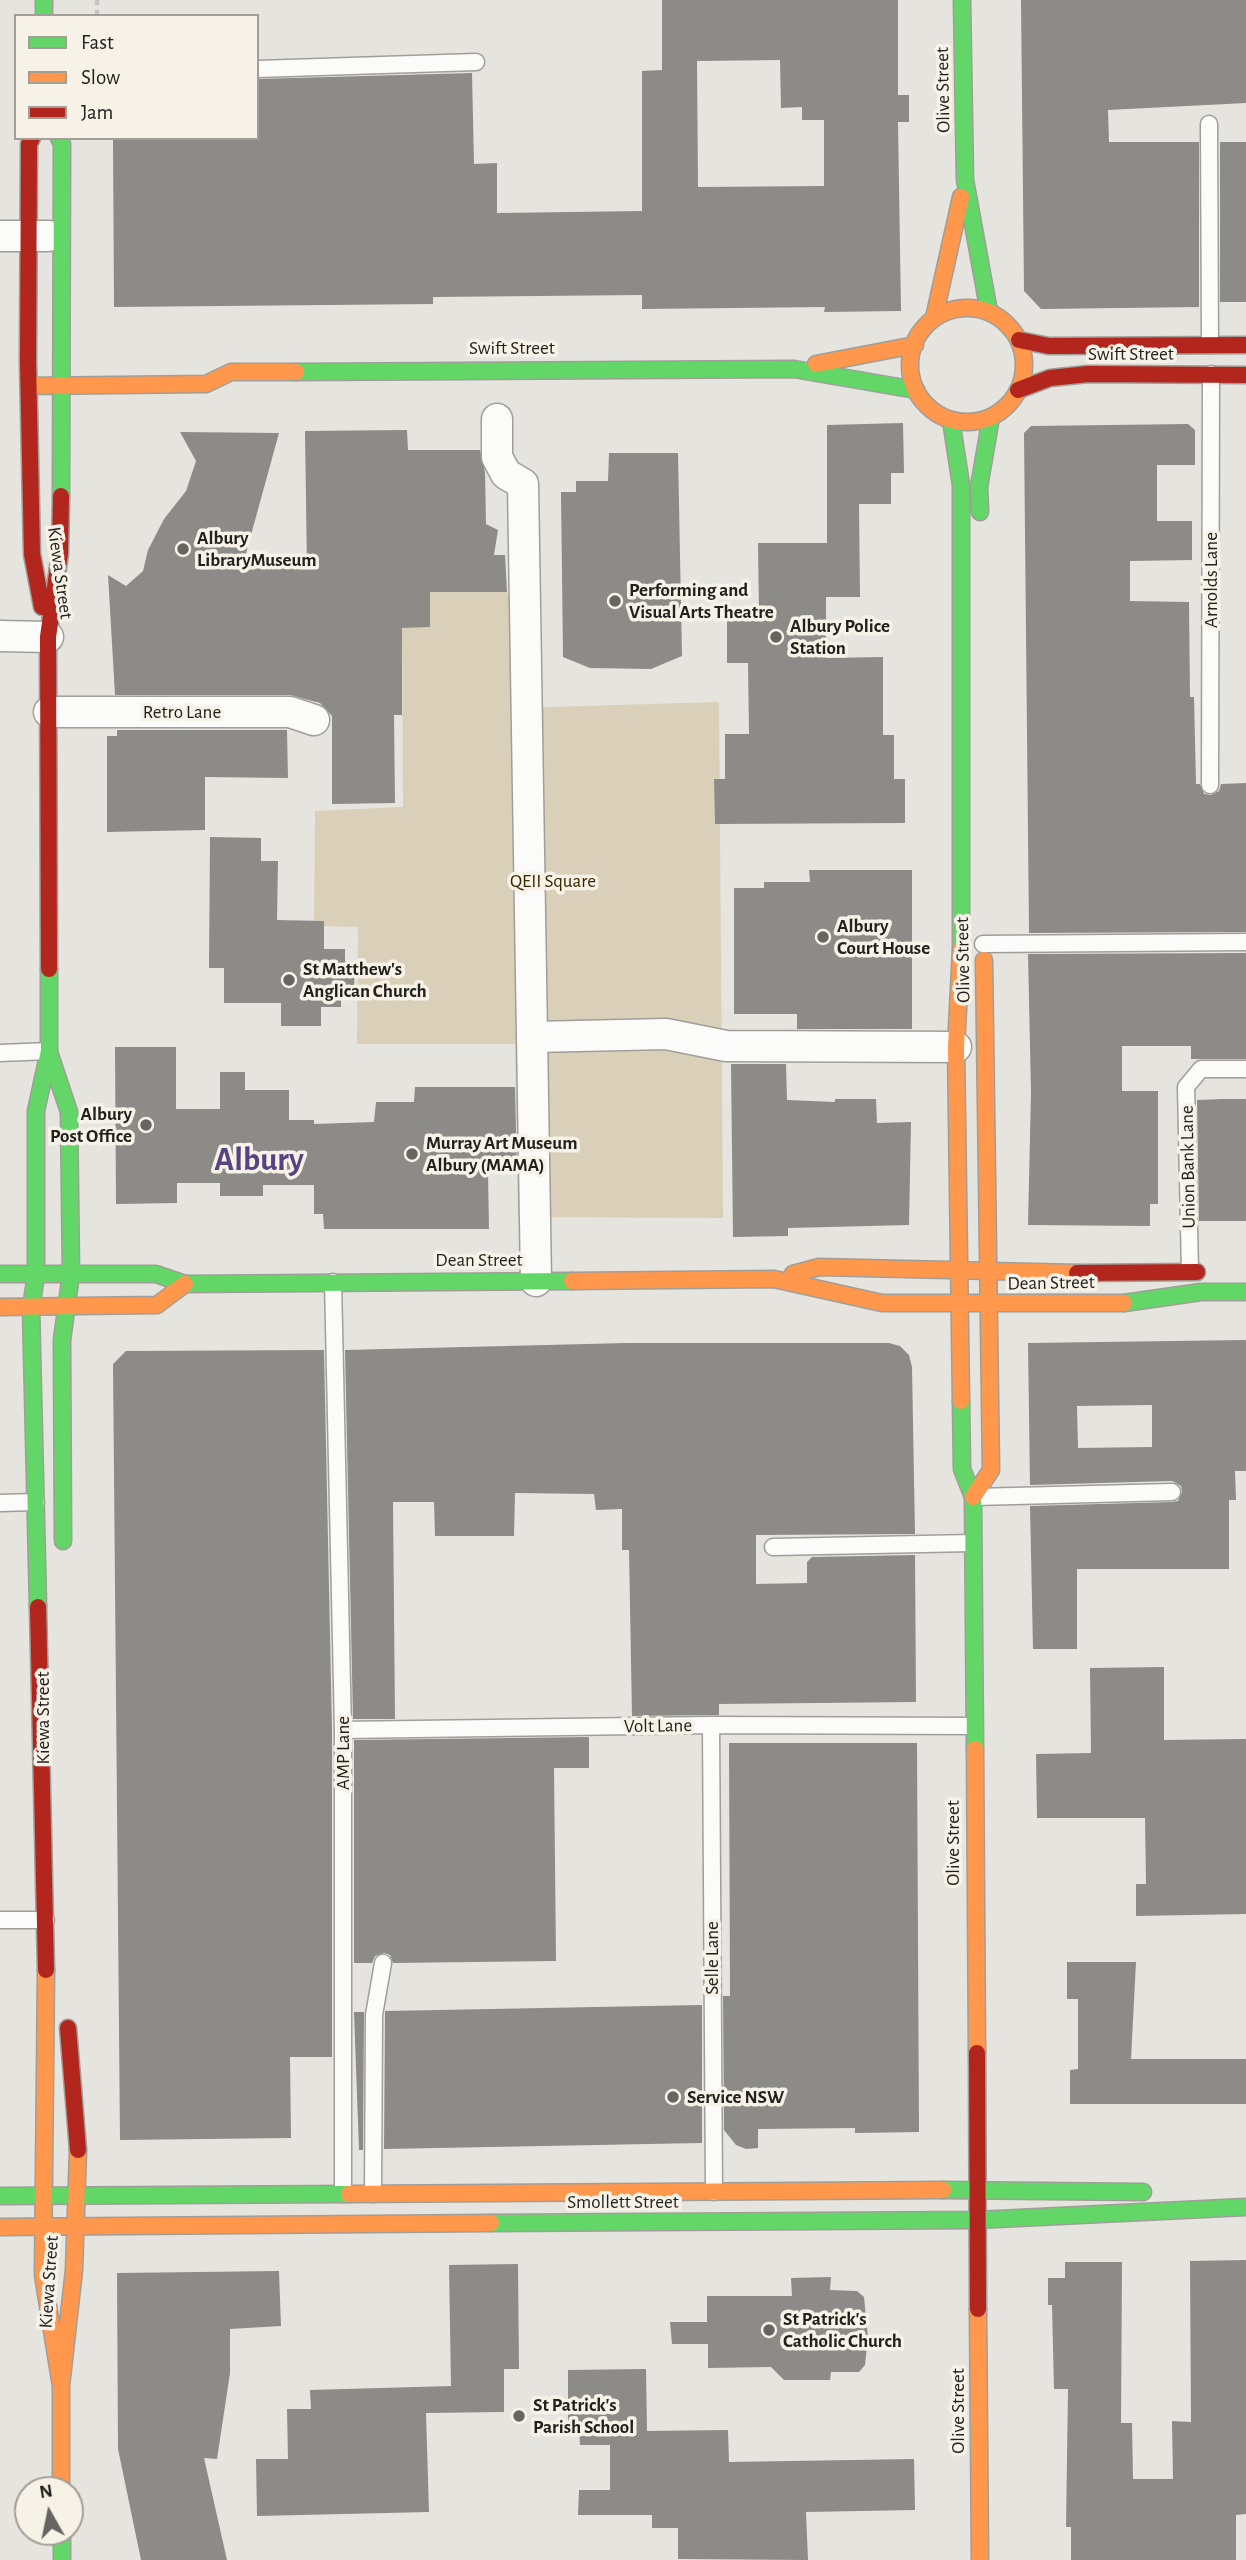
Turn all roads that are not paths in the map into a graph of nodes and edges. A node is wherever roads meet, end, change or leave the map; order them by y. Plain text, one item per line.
1 (962, 0) edge
2 (476, 62) dead end
3 (259, 69) edge
4 (1209, 124) dead end
5 (32, 140) edge
6 (60, 140) edge
7 (965, 180) junction
8 (14, 236) edge
9 (63, 236) junction
10 (989, 312) junction
11 (934, 318) junction
12 (1019, 340) junction
13 (915, 345) junction
14 (1210, 345) junction
15 (1246, 345) edge
16 (28, 361) junction
17 (69, 361) junction
18 (214, 365) dead end
19 (794, 369) junction
20 (231, 372) junction
21 (1246, 375) edge
22 (1211, 376) junction
23 (29, 386) junction
24 (63, 386) junction
25 (916, 390) junction
26 (1018, 390) junction
27 (991, 417) junction
28 (497, 419) dead end
29 (951, 420) junction
30 (980, 528) dead end
31 (0, 636) edge
32 (48, 637) junction
33 (49, 712) junction
34 (314, 720) dead end
35 (1210, 785) dead end
36 (962, 820) junction
37 (983, 820) dead end
38 (983, 937) joint
39 (1246, 942) edge
40 (534, 1037) junction
41 (956, 1047) junction
42 (49, 1051) junction
43 (0, 1053) edge
44 (1246, 1069) edge
45 (958, 1268) junction
46 (990, 1269) junction
47 (1191, 1272) junction
48 (1218, 1272) dead end
49 (0, 1274) edge
50 (71, 1274) junction
51 (36, 1275) junction
52 (774, 1279) junction
53 (536, 1281) junction
54 (333, 1282) junction
55 (185, 1284) junction
56 (1246, 1292) edge
57 (959, 1304) junction
58 (990, 1304) junction
59 (0, 1307) edge
60 (32, 1308) junction
61 (64, 1308) junction
62 (1172, 1492) dead end
63 (973, 1497) junction
64 (62, 1501) junction
65 (36, 1502) junction
66 (0, 1503) edge
67 (972, 1543) junction
68 (774, 1547) dead end
69 (63, 1555) dead end
70 (711, 1725) junction
71 (974, 1726) junction
72 (343, 1730) junction
73 (0, 1920) edge
74 (46, 1920) junction
75 (66, 1920) dead end
76 (383, 1963) dead end
77 (67, 2009) dead end
78 (976, 2190) junction
79 (342, 2192) junction
80 (373, 2192) junction
81 (714, 2192) junction
82 (78, 2194) junction
83 (43, 2195) junction
84 (0, 2196) edge
85 (1246, 2197) edge
86 (1246, 2207) edge
87 (976, 2220) junction
88 (715, 2222) junction
89 (344, 2225) junction
90 (374, 2225) junction
91 (44, 2226) junction
92 (74, 2226) junction
93 (0, 2227) edge
94 (61, 2386) junction
95 (61, 2476) edge
96 (979, 2560) edge

1 - 7 street, Olive Street
2 - 3 lane
4 - 14 lane, Arnolds Lane
5 - 8 street, Kiewa Street
6 - 9 street, Kiewa Street
7 - 10 street, Olive Street
7 - 11 street, Olive Street
8 - 9 street
8 - 16 street, Kiewa Street
9 - 17 street, Kiewa Street
10 - 11 street
10 - 12 street
11 - 13 street
12 - 14 street, Swift Street
12 - 26 street
13 - 19 street, Swift Street
13 - 25 street
14 - 15 street, Swift Street
14 - 22 lane, Arnolds Lane
16 - 17 street
16 - 23 street, Kiewa Street
17 - 24 street, Kiewa Street
18 - 20 street, Swift Street
19 - 20 street, Swift Street
19 - 25 street, Swift Street
20 - 24 street, Swift Street
21 - 22 street, Swift Street
22 - 26 street, Swift Street
22 - 35 lane, Arnolds Lane
23 - 24 street, Swift Street
23 - 32 street, Kiewa Street
24 - 32 street, Kiewa Street
25 - 29 street
26 - 27 street
27 - 29 street
27 - 30 street
28 - 40 street
29 - 36 street, Olive Street
31 - 32 street
32 - 33 street, Kiewa Street
33 - 34 street, Retro Lane
33 - 42 street, Kiewa Street
36 - 37 street
36 - 41 street, Olive Street
38 - 39 lane
38 - 46 street, Olive Street
40 - 41 street
40 - 53 street
41 - 45 street, Olive Street
42 - 43 lane
42 - 50 street, Kiewa Street
42 - 51 street, Kiewa Street
44 - 47 lane, Union Bank Lane
45 - 46 street, Dean Street
45 - 52 street, Dean Street
45 - 57 street, Olive Street
46 - 47 street, Dean Street
46 - 58 street, Olive Street
47 - 48 street, Dean Street
49 - 51 street, Dean Street
50 - 51 street, Dean Street
50 - 55 street, Dean Street
50 - 61 street, Kiewa Street
51 - 60 street, Kiewa Street
52 - 53 street, Dean Street
52 - 57 street, Dean Street
53 - 54 street, Dean Street
54 - 55 street, Dean Street
54 - 72 lane, AMP Lane
55 - 61 street
56 - 58 street, Dean Street
57 - 58 street, Dean Street
57 - 63 street, Olive Street
58 - 63 street, Olive Street
59 - 60 street
60 - 61 street
60 - 65 street, Kiewa Street
61 - 64 street, Kiewa Street
62 - 63 lane
63 - 67 street, Olive Street
64 - 65 street
64 - 69 street, Kiewa Street
65 - 66 lane
65 - 74 street, Kiewa Street
67 - 68 lane
67 - 71 street, Olive Street
70 - 71 lane, Volt Lane
70 - 72 lane, Volt Lane
70 - 81 lane, Selle Lane
71 - 78 street, Olive Street
72 - 79 lane, AMP Lane
73 - 74 lane
74 - 75 street
74 - 83 street, Kiewa Street
76 - 80 lane
77 - 82 street, Kiewa Street
78 - 81 street, Smollett Street
78 - 85 street, Smollett Street
78 - 87 street, Olive Street
79 - 80 street, Smollett Street
79 - 82 street, Smollett Street
79 - 89 lane, AMP Lane
80 - 81 street, Smollett Street
80 - 90 lane
81 - 88 street
82 - 83 street, Smollett Street
82 - 92 street, Kiewa Street
83 - 84 street, Smollett Street
83 - 91 street, Kiewa Street
86 - 87 street, Smollett Street
87 - 88 street, Smollett Street
87 - 96 street, Olive Street
88 - 90 street, Smollett Street
89 - 90 street, Smollett Street
89 - 92 street, Smollett Street
91 - 92 street, Smollett Street
91 - 93 street, Smollett Street
91 - 94 street, Kiewa Street
92 - 94 street, Kiewa Street
94 - 95 street, Kiewa Street

